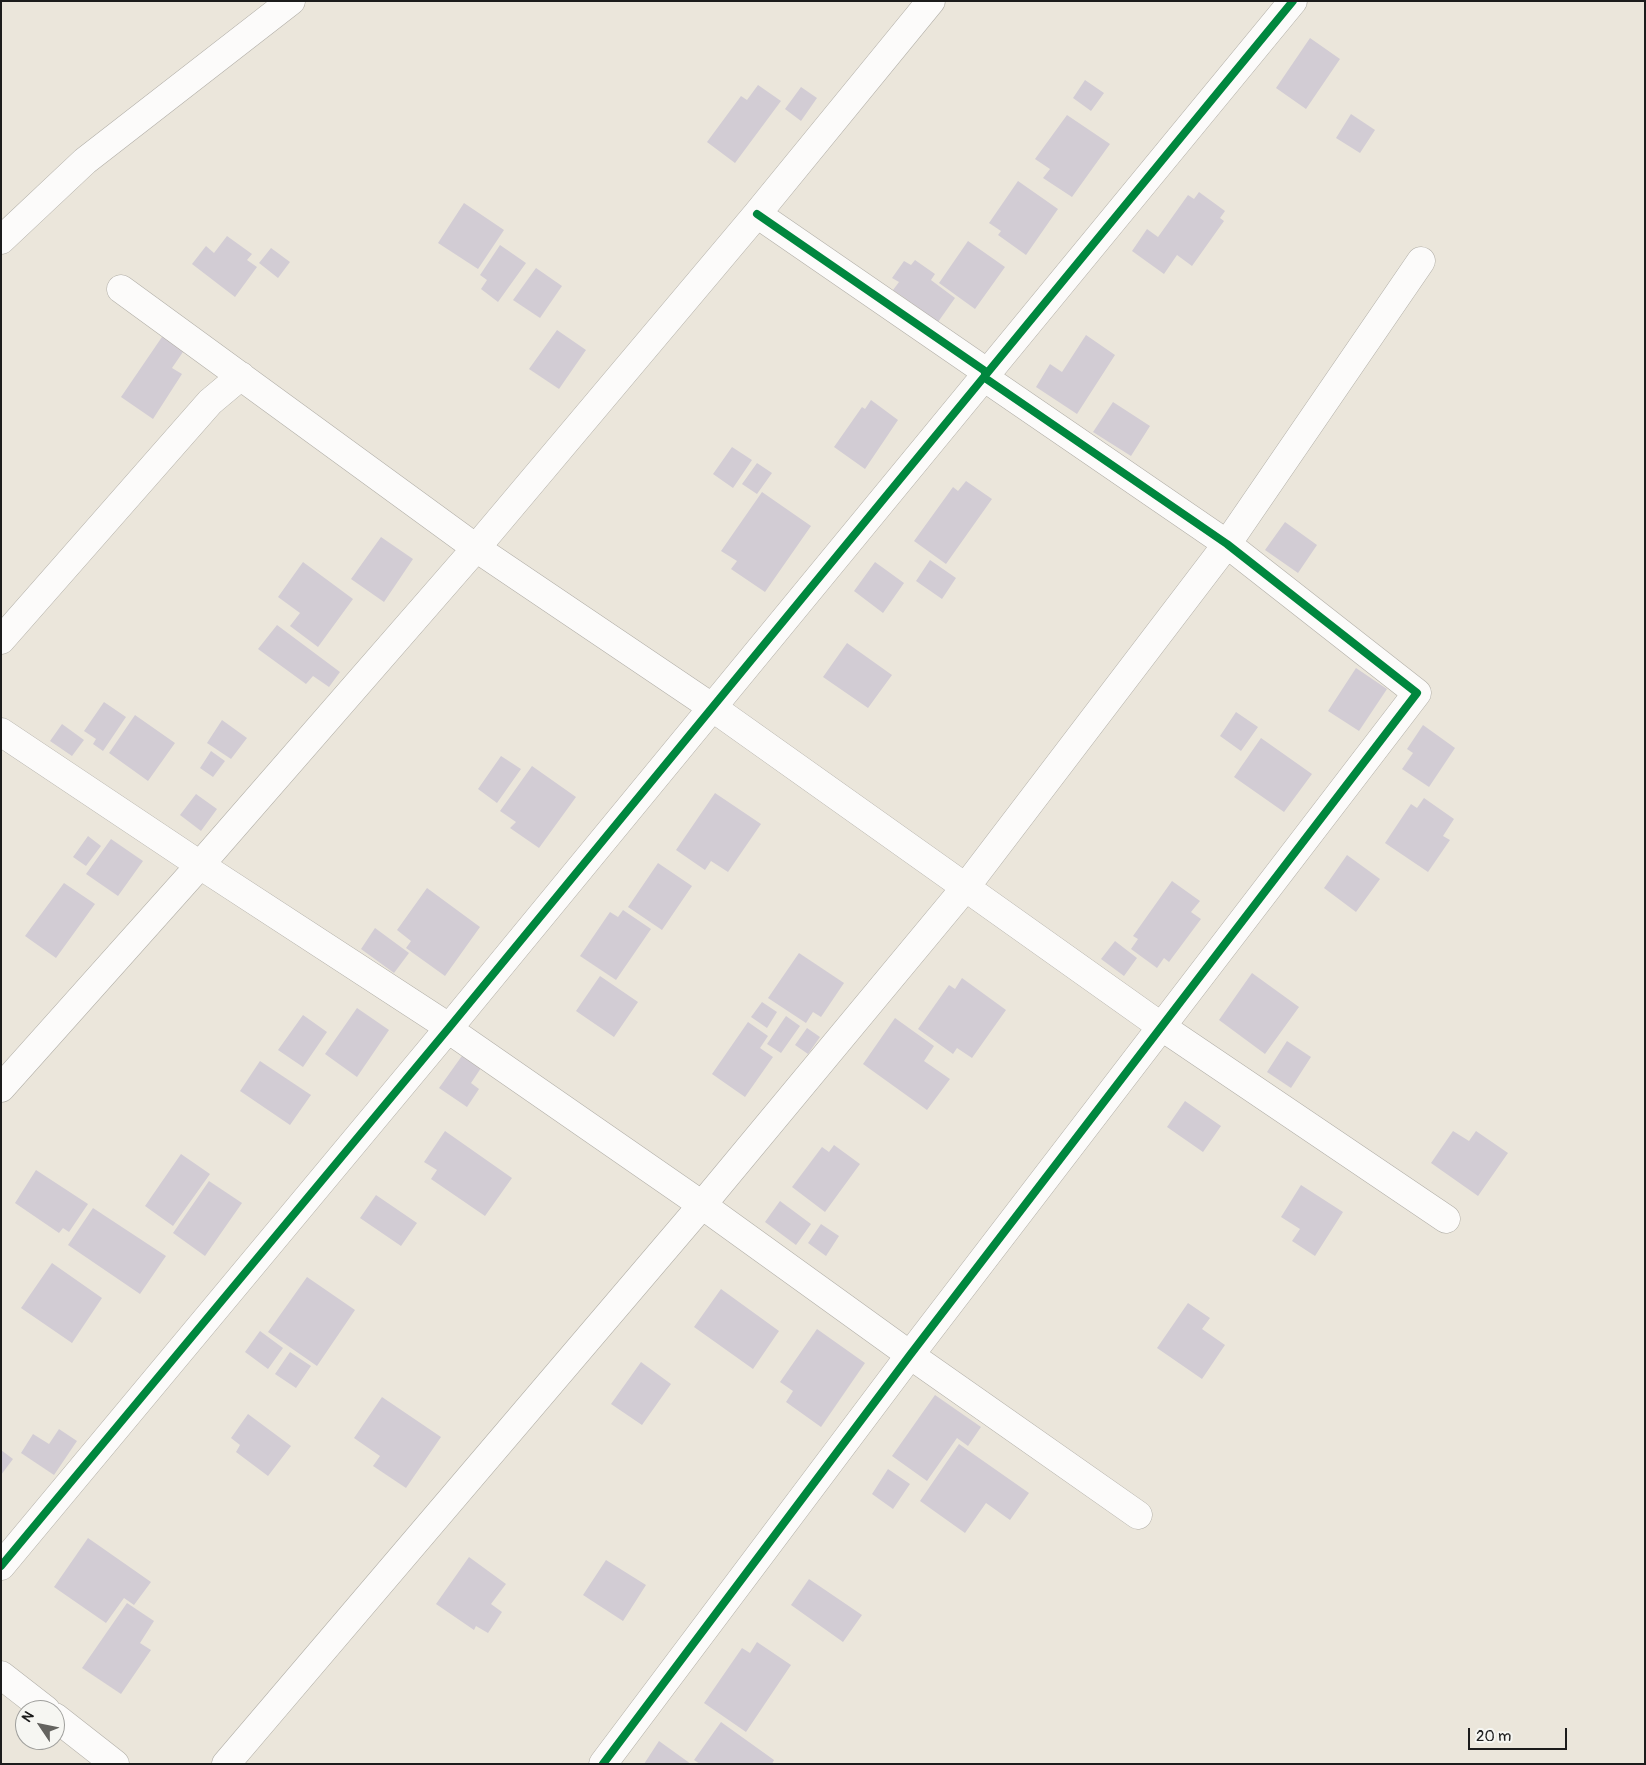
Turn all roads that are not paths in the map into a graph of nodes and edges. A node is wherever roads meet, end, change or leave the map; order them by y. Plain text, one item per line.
1 (291, 1) edge
2 (931, 1) edge
3 (1293, 1) edge
4 (757, 214) junction
5 (1, 240) edge
6 (1421, 261) dead end
7 (121, 289) dead end
8 (240, 376) junction
9 (985, 378) junction
10 (1227, 544) junction
11 (476, 548) junction
12 (1, 640) edge
13 (713, 708) junction
14 (1, 732) edge
15 (200, 866) junction
16 (965, 888) junction
17 (1162, 1027) junction
18 (448, 1029) junction
19 (1, 1088) edge
20 (702, 1205) junction
21 (1446, 1219) dead end
22 (910, 1355) junction
23 (1138, 1515) dead end
24 (1, 1566) edge
25 (1, 1675) edge
26 (33, 1700) edge
27 (65, 1725) edge
28 (114, 1764) edge
29 (226, 1764) edge
30 (603, 1764) edge

1 - 5 street
2 - 4 street
3 - 9 street
4 - 9 street
4 - 11 street
6 - 10 street
7 - 8 street
8 - 11 street
8 - 12 street
9 - 10 street
9 - 13 street
10 - 16 street
10 - 17 street
11 - 13 street
11 - 15 street
13 - 16 street
13 - 18 street
14 - 15 street
15 - 18 street
15 - 19 street
16 - 17 street
16 - 20 street
17 - 21 street
17 - 22 street
18 - 20 street
18 - 24 street
20 - 22 street
20 - 29 street
22 - 23 street
22 - 30 street
25 - 26 street
27 - 28 street

